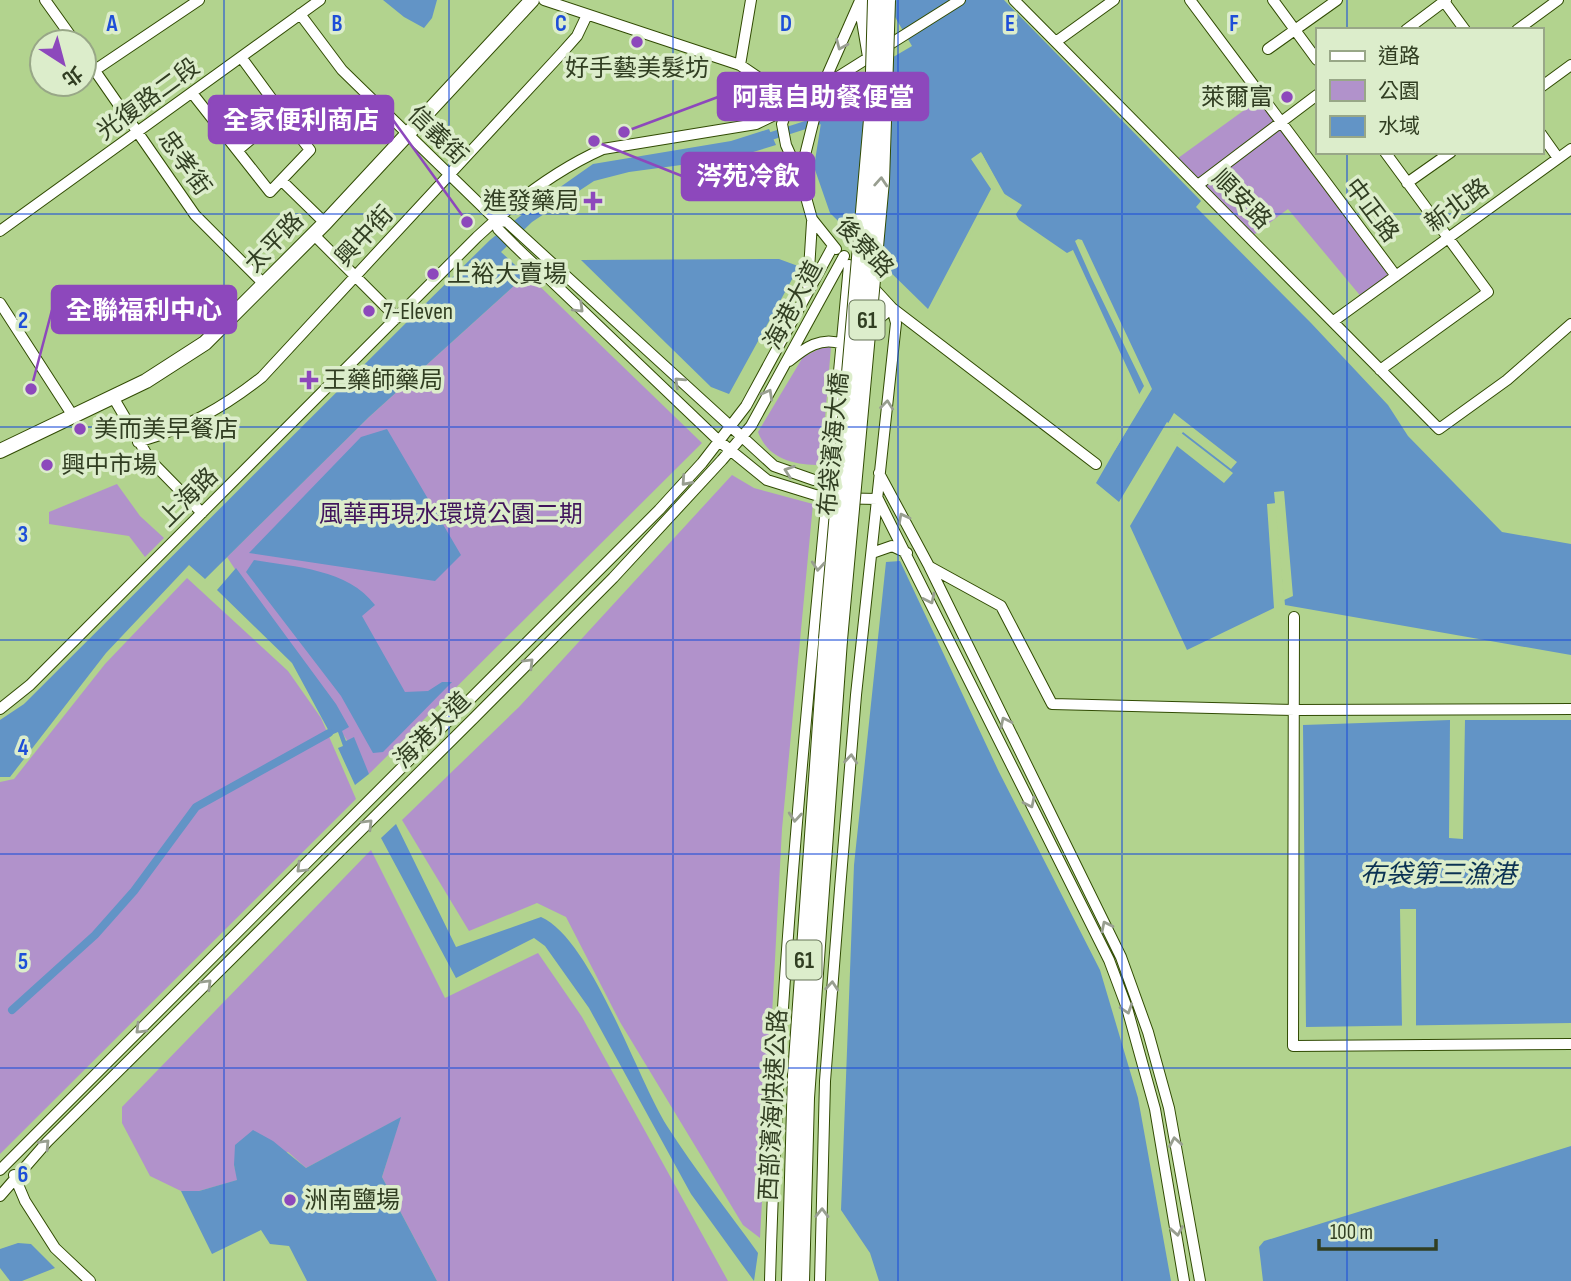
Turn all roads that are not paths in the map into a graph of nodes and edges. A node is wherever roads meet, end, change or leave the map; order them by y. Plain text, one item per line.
1 (199, 0) edge
2 (320, 0) edge
3 (532, 0) edge
4 (544, 0) edge
5 (751, 0) edge
6 (876, 0) edge
7 (887, 0) edge
8 (960, 0) edge
9 (1014, 0) edge
10 (1114, 0) edge
11 (1190, 0) edge
12 (1273, 0) edge
13 (1337, 0) edge
14 (1558, 0) edge
15 (861, 1) edge
16 (1444, 1) edge
17 (51, 2) edge
18 (300, 14) junction
19 (587, 15) junction
20 (67, 28) edge
21 (1409, 28) edge
22 (1464, 28) edge
23 (1520, 28) edge
24 (1295, 30) junction
25 (1057, 41) junction
26 (1268, 49) dead end
27 (241, 57) junction
28 (869, 57) junction
29 (1316, 59) edge
30 (740, 65) junction
31 (1571, 65) edge
32 (98, 67) edge
33 (98, 76) edge
34 (1543, 86) edge
35 (822, 87) junction
36 (192, 93) junction
37 (1316, 96) edge
38 (787, 109) junction
39 (282, 113) junction
40 (1280, 124) junction
41 (138, 132) junction
42 (408, 135) junction
43 (1543, 137) edge
44 (1571, 149) edge
45 (238, 150) junction
46 (1386, 154) edge
47 (1448, 154) edge
48 (1558, 158) junction
49 (448, 175) junction
50 (800, 176) junction
51 (283, 182) junction
52 (1408, 183) junction
53 (1198, 185) junction
54 (812, 219) junction
55 (325, 223) junction
56 (500, 224) junction
57 (0, 231) edge
58 (313, 234) junction
59 (1447, 238) junction
60 (832, 246) junction
61 (846, 260) junction
62 (1396, 276) junction
63 (354, 277) junction
64 (265, 285) junction
65 (807, 294) junction
66 (0, 303) edge
67 (892, 308) junction
68 (397, 318) junction
69 (1335, 320) junction
70 (1571, 324) edge
71 (916, 326) junction
72 (895, 337) junction
73 (842, 344) junction
74 (784, 365) junction
75 (840, 366) junction
76 (1380, 370) junction
77 (113, 397) junction
78 (73, 416) junction
79 (729, 428) junction
80 (741, 438) junction
81 (719, 441) junction
82 (138, 442) junction
83 (730, 450) junction
84 (0, 451) edge
85 (1096, 464) dead end
86 (879, 473) junction
87 (828, 480) junction
88 (825, 498) junction
89 (877, 499) junction
90 (202, 513) junction
91 (872, 553) junction
92 (908, 553) junction
93 (929, 566) junction
94 (1294, 617) dead end
95 (833, 640) junction
96 (0, 709) edge
97 (1571, 709) edge
98 (1295, 710) junction
99 (1571, 1044) edge
100 (2, 1168) edge
101 (792, 1170) junction
102 (16, 1178) junction
103 (0, 1196) edge
104 (90, 1281) edge
105 (771, 1281) edge
106 (781, 1281) edge
107 (790, 1281) edge
108 (802, 1281) edge
109 (820, 1281) edge
110 (1184, 1281) edge
111 (1200, 1281) edge

1 - 32 street
2 - 18 street, 光復路二段
3 - 42 main road, 太平路
4 - 19 street
5 - 30 street
6 - 95 highway, 布袋濱海大橋 / 61, bridge
95 -> 7 highway, 布袋濱海大橋 / 61, bridge
8 - 28 street, 上海路
9 - 25 street, 順安路
10 - 25 street
11 - 40 street, 中正路
12 - 24 street
13 - 24 street
14 - 23 street
15 - 28 street
15 -> 35 street
16 - 21 street
16 - 22 street
17 - 20 street
18 - 27 street, 光復路二段
18 - 42 street, 信義街
19 - 30 street
19 - 49 street, 興中街
24 - 26 street
24 - 29 street
25 - 53 street, 順安路
27 - 36 street, 光復路二段
27 - 39 street
28 - 35 street, 上海路
30 - 38 street
31 - 34 street
33 - 41 street, 忠孝街
35 - 38 street, 上海路
35 - 50 street
36 - 41 street, 光復路二段
36 - 45 street
37 - 40 street
38 - 50 street, 後寮路
38 - 56 street, 上海路
39 - 45 street
39 - 51 street
40 - 53 street
40 - 62 street, 中正路
41 - 57 street, 光復路二段
41 - 64 street, 忠孝街
42 - 49 street, 信義街
42 - 55 main road, 太平路
43 - 48 street
44 - 48 street, 新北路
45 - 51 street
46 - 52 street
47 - 52 street
48 - 59 street, 新北路
49 - 56 street, 信義街
49 - 63 street, 興中街
50 - 54 street, 後寮路
51 - 55 street
52 - 59 street
53 - 69 street, 順安路
54 - 60 street, 後寮路
54 - 65 street
55 - 58 main road, 太平路
56 - 68 street, 上海路
79 -> 56 street
56 -> 81 street
58 - 63 street
58 - 64 main road, 太平路
59 - 62 street, 新北路
59 - 76 street
60 - 61 street, 後寮路
60 - 65 street, 海港大道
61 - 67 street, 後寮路
61 - 73 street
61 - 74 street, 海港大道
62 - 69 street, 新北路
63 - 68 street
63 - 82 street, 興中街
64 - 77 main road, 太平路
65 - 79 street, 海港大道
66 - 78 street
67 - 71 street, 後寮路
67 - 72 street
67 - 75 street
68 - 90 street, 上海路
69 - 76 street, 順安路
70 - 76 street, 順安路
71 - 72 street
71 - 85 street, 後寮路
86 -> 72 street
73 - 74 street
73 - 75 street
80 -> 74 street, 海港大道
75 - 87 street
77 - 78 main road, 太平路
77 - 82 street
78 - 84 main road, 太平路
79 - 80 street
79 - 81 street, 海港大道
80 - 83 street, 海港大道
87 -> 80 street
81 - 83 street
81 -> 100 street, 海港大道
82 - 90 street
83 - 88 street
102 -> 83 street, 海港大道
86 - 87 street
86 - 89 street
93 -> 86 street
87 - 88 street
88 - 89 street
88 -> 105 street
89 - 91 street
89 - 92 street
90 - 96 street, 上海路
91 - 92 street
109 -> 91 street
92 - 93 street
92 -> 110 street
93 - 98 street
111 -> 93 street
94 - 98 street
95 - 101 highway, 西部濱海快速公路 / 61
95 - 108 highway, 西部濱海快速公路 / 61
97 - 98 street
98 - 99 street
100 - 102 street
101 - 106 highway
101 - 107 highway, 西部濱海快速公路 / 61
102 - 103 street, 海港大道
102 - 104 street

